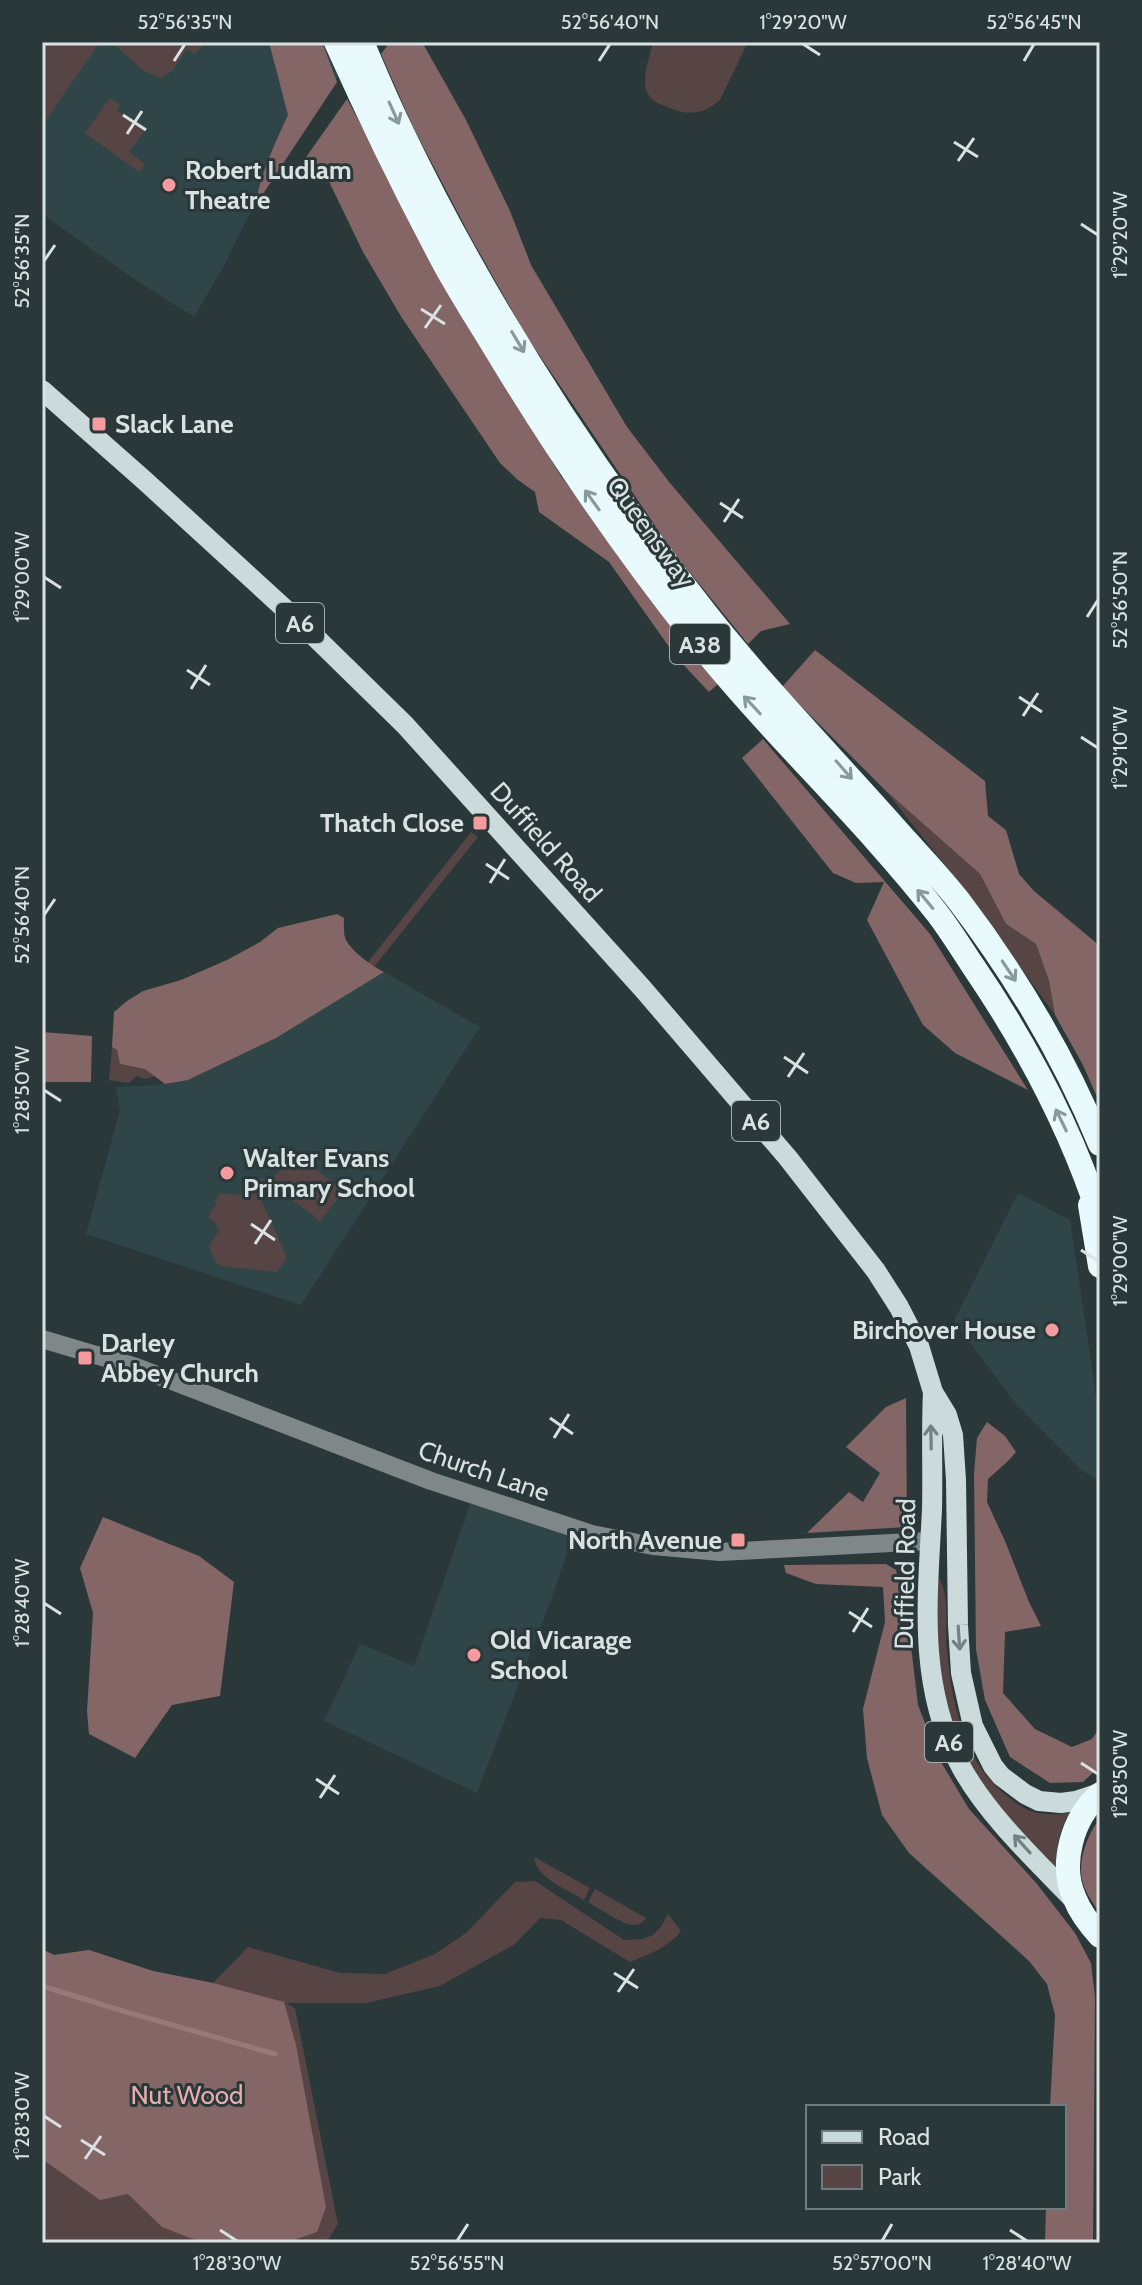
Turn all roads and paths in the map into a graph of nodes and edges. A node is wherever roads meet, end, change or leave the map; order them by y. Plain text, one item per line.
1 (336, 42) edge
2 (362, 42) edge
3 (42, 390) edge
4 (1100, 1144) edge
5 (1085, 1173) junction
6 (1100, 1218) edge
7 (1100, 1266) edge
8 (42, 1339) edge
9 (933, 1392) junction
10 (956, 1510) junction
11 (930, 1541) junction
12 (956, 1560) junction
13 (1100, 1793) edge
14 (1075, 1901) junction
15 (1099, 1937) edge

5 -> 1 highway, Queensway / A38
2 -> 4 highway, Queensway / A38
3 - 9 main road, Duffield Road / A6
5 - 6 highway, Queensway / A38
5 - 7 highway
8 - 11 street, Church Lane
9 - 10 main road, Duffield Road / A6
11 -> 9 main road, Duffield Road / A6
10 - 11 street
10 - 12 main road, Duffield Road / A6
11 - 12 street
14 -> 11 main road, Duffield Road / A6
12 -> 13 main road, Duffield Road / A6
13 - 14 highway, A6
14 - 15 highway, A6

